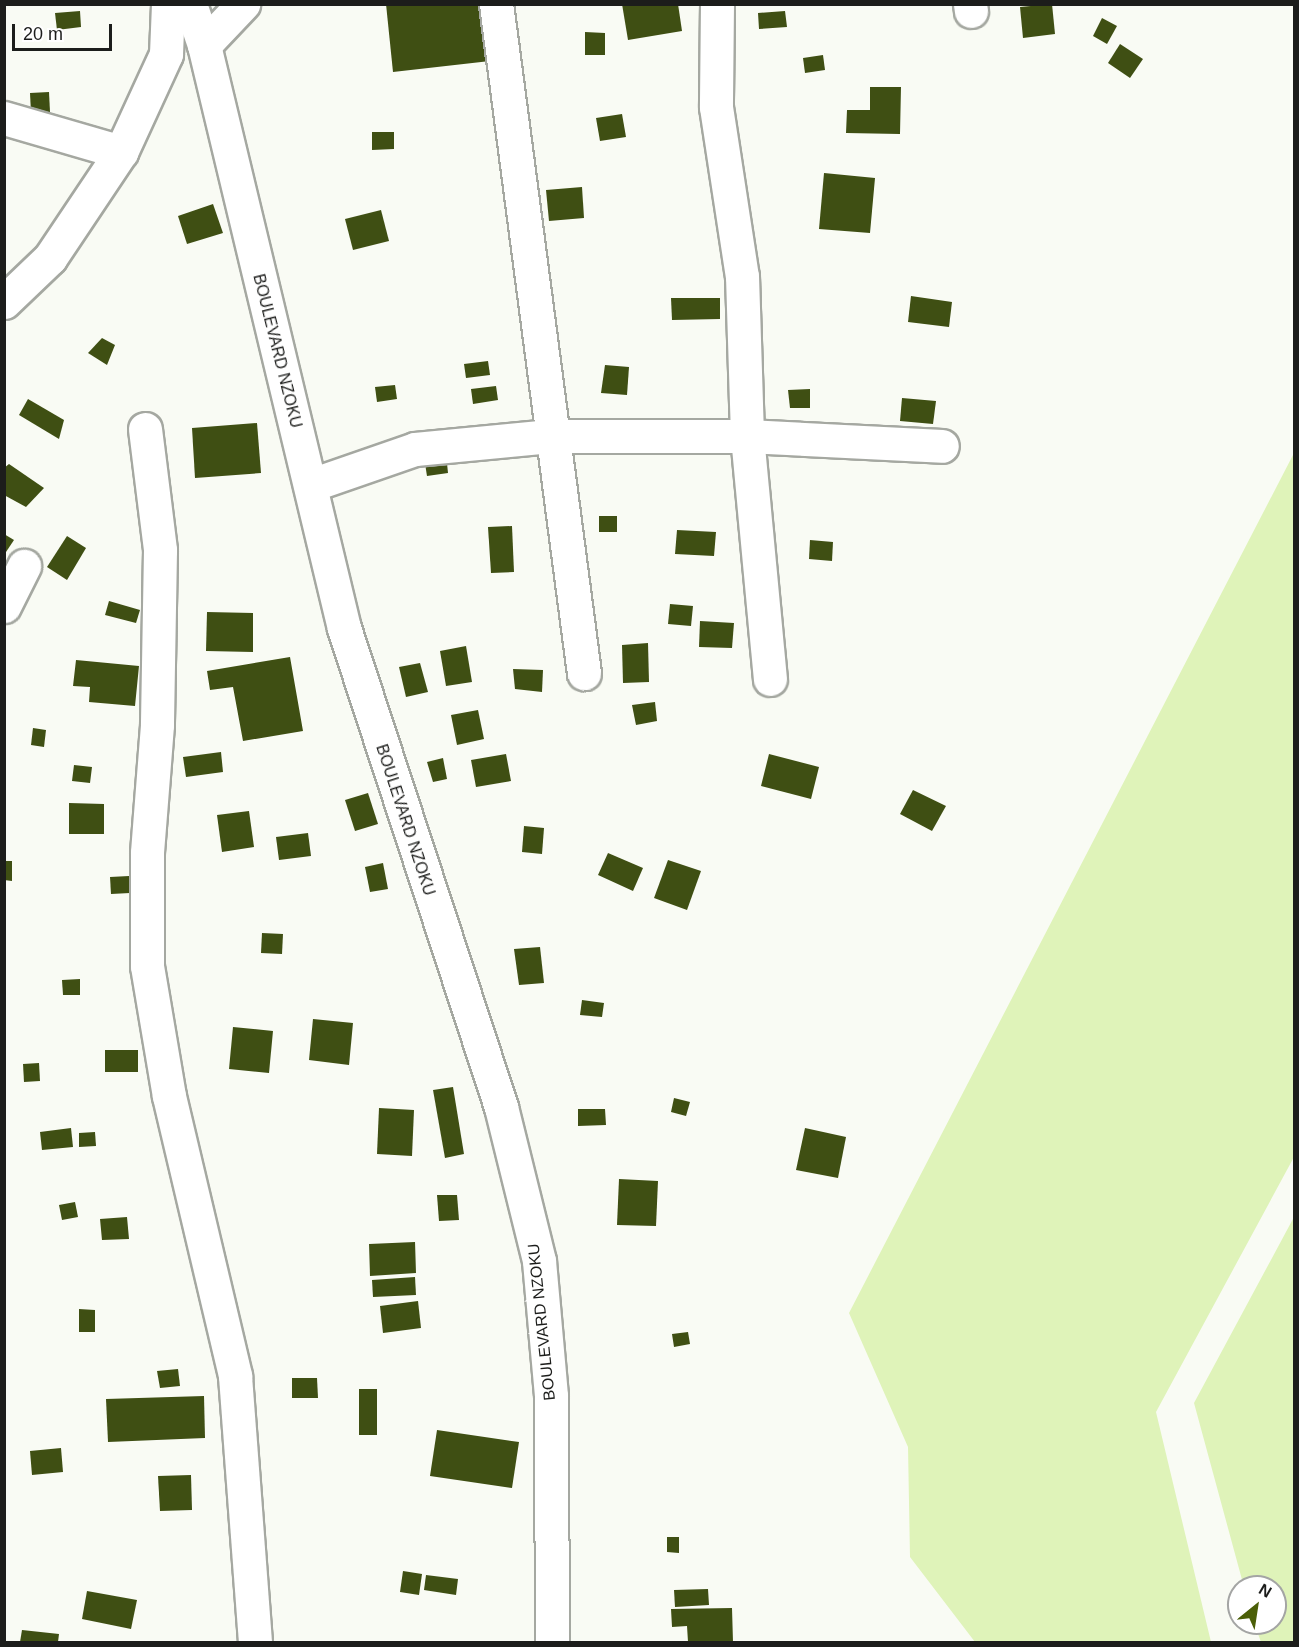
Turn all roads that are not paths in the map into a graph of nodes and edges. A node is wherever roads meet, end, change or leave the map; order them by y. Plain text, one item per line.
1 (168, 4) edge
2 (190, 4) edge
3 (243, 4) edge
4 (496, 4) edge
5 (717, 4) edge
6 (204, 45) junction
7 (4, 118) edge
8 (122, 152) junction
9 (4, 302) edge
10 (145, 429) dead end
11 (550, 436) junction
12 (747, 436) junction
13 (942, 446) dead end
14 (311, 485) junction
15 (24, 566) dead end
16 (4, 606) edge
17 (584, 673) dead end
18 (770, 679) dead end
19 (255, 1642) edge
20 (552, 1642) edge

1 - 8 street
2 - 6 street, BOULEVARD NZOKU
3 - 6 street
4 - 11 street
5 - 12 street
6 - 14 street, BOULEVARD NZOKU
7 - 8 street
8 - 9 street
10 - 19 street
11 - 12 street
11 - 14 street
11 - 17 street
12 - 13 street
12 - 18 street
14 - 20 street, BOULEVARD NZOKU
15 - 16 street

